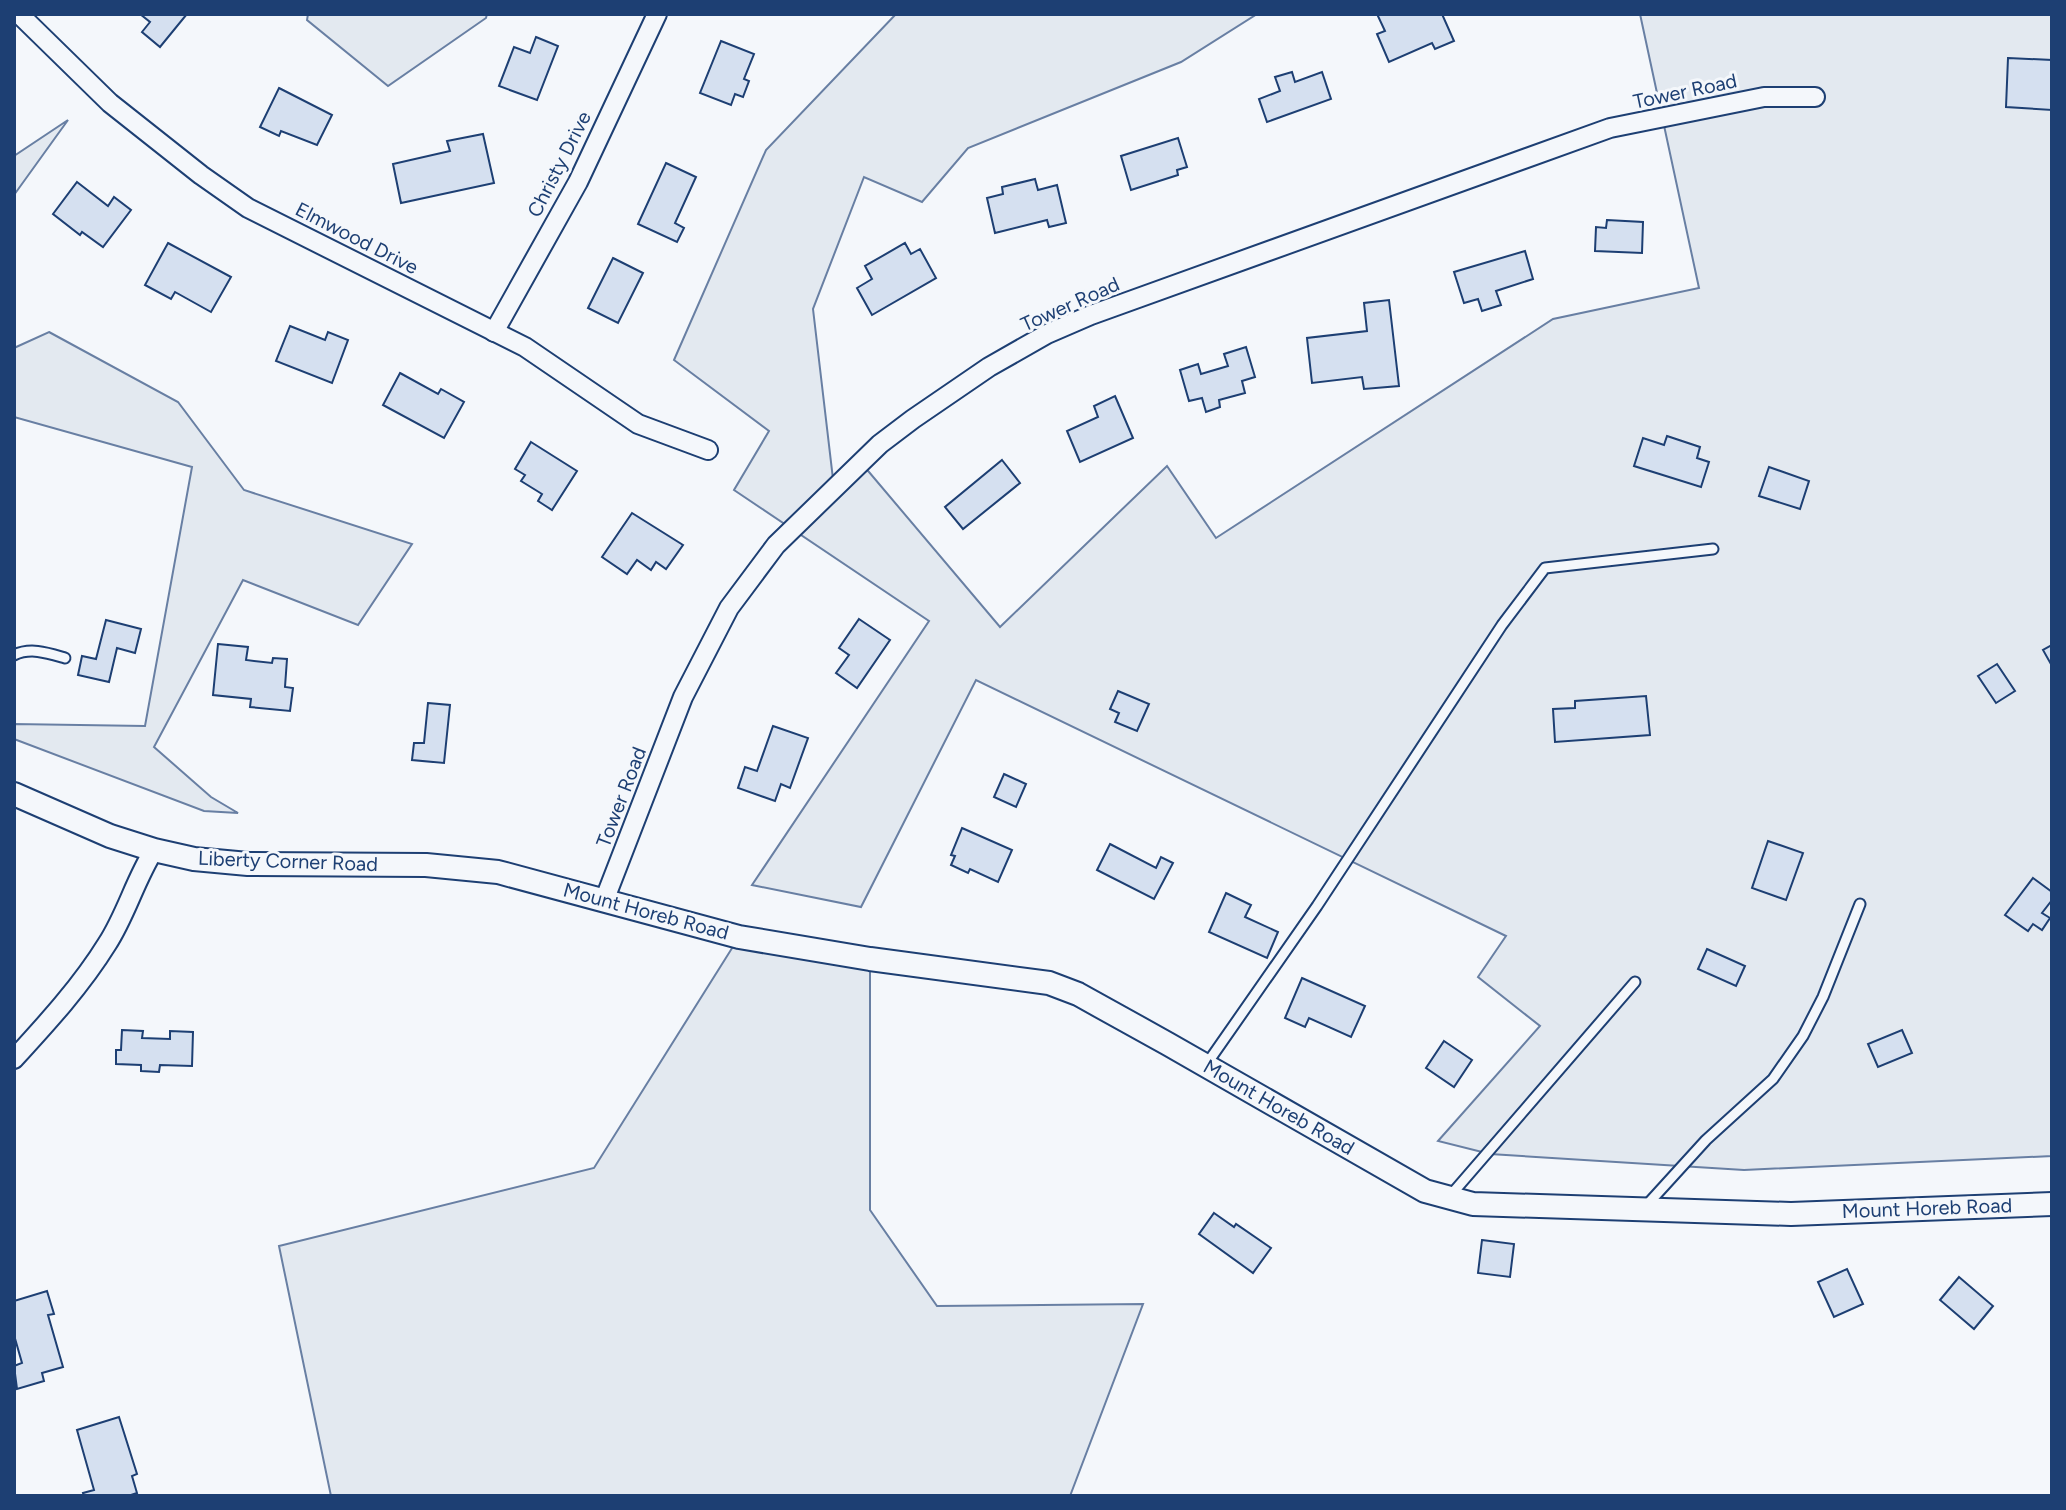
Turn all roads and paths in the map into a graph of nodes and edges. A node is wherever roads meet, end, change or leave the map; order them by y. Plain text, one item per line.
1 (19, 14) edge
2 (657, 14) edge
3 (1815, 97) dead end
4 (494, 332) junction
5 (708, 450) dead end
6 (1713, 549) dead end
7 (14, 655) edge
8 (65, 658) dead end
9 (14, 794) edge
10 (154, 850) junction
11 (525, 878) joint
12 (604, 901) junction
13 (1860, 904) dead end
14 (1635, 982) dead end
15 (14, 1059) edge
16 (1206, 1065) junction
17 (1447, 1199) junction
18 (2052, 1204) edge
19 (1643, 1209) junction

1 - 4 street, Elmwood Drive
2 - 4 street, Christy Drive
3 - 12 street, Tower Road
4 - 5 street, Elmwood Drive
6 - 16 lane
7 - 8 lane
9 - 10 street, Liberty Corner Road
10 - 11 street, Liberty Corner Road
10 - 15 street
11 - 12 street, Mount Horeb Road
12 - 16 street, Mount Horeb Road
13 - 19 lane
14 - 17 lane
16 - 17 street, Mount Horeb Road
17 - 19 street, Mount Horeb Road
18 - 19 street, Mount Horeb Road

